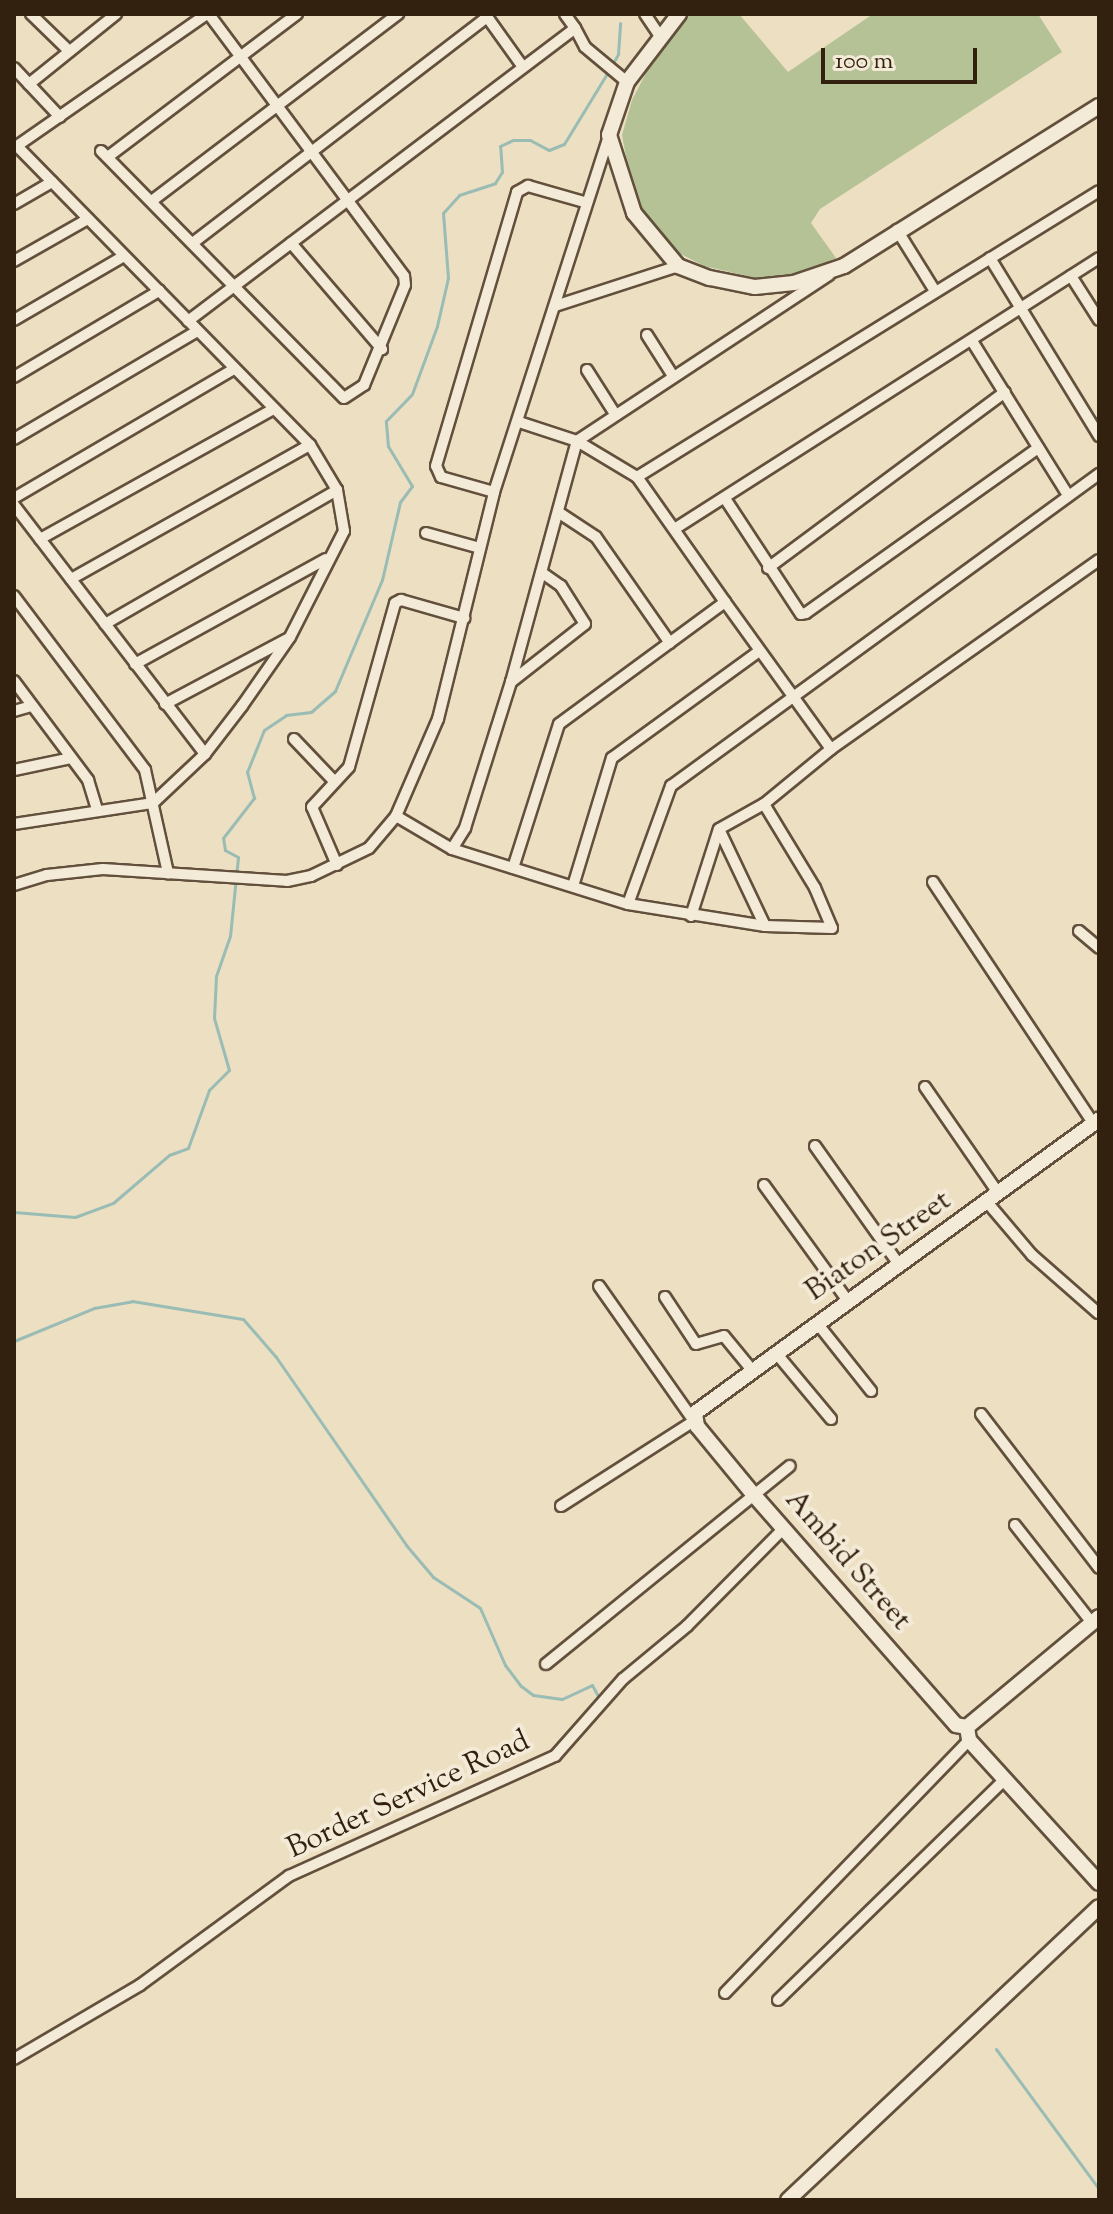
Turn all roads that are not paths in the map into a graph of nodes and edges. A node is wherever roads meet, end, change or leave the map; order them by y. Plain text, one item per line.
1 (31, 14) edge
2 (208, 14) edge
3 (297, 14) edge
4 (398, 14) edge
5 (565, 14) edge
6 (645, 14) edge
7 (679, 14) edge
8 (109, 16) edge
9 (486, 16) edge
10 (575, 28) junction
11 (659, 35) junction
12 (69, 51) junction
13 (240, 57) junction
14 (523, 67) junction
15 (14, 68) edge
16 (623, 77) junction
17 (29, 84) junction
18 (1099, 106) edge
19 (276, 107) junction
20 (60, 117) junction
21 (609, 135) junction
22 (15, 147) edge
23 (309, 153) junction
24 (52, 182) junction
25 (1099, 191) edge
26 (153, 200) junction
27 (347, 201) junction
28 (584, 202) junction
29 (14, 204) edge
30 (88, 219) junction
31 (897, 230) junction
32 (194, 242) junction
33 (291, 243) junction
34 (124, 256) junction
35 (990, 258) junction
36 (1099, 258) edge
37 (14, 261) edge
38 (678, 266) junction
39 (844, 266) junction
40 (1071, 276) junction
41 (237, 284) junction
42 (159, 291) junction
43 (935, 291) junction
44 (555, 306) junction
45 (1022, 307) junction
46 (14, 320) edge
47 (1099, 320) edge
48 (188, 321) junction
49 (197, 331) junction
50 (647, 335) dead end
51 (972, 341) junction
52 (382, 349) junction
53 (234, 369) junction
54 (587, 370) dead end
55 (673, 376) junction
56 (14, 377) edge
57 (1005, 392) junction
58 (274, 409) junction
59 (615, 414) junction
60 (519, 422) junction
61 (1099, 436) edge
62 (14, 439) edge
63 (577, 441) junction
64 (310, 445) junction
65 (1038, 448) junction
66 (1099, 474) edge
67 (637, 477) junction
68 (337, 490) junction
69 (494, 492) junction
70 (1068, 495) junction
71 (14, 498) edge
72 (726, 500) junction
73 (14, 505) edge
74 (558, 512) junction
75 (676, 528) junction
76 (426, 533) dead end
77 (40, 539) junction
78 (480, 548) junction
79 (328, 558) junction
80 (1099, 560) edge
81 (768, 568) junction
82 (541, 572) junction
83 (71, 579) junction
84 (14, 596) edge
85 (725, 602) junction
86 (464, 618) junction
87 (105, 624) junction
88 (290, 637) junction
89 (670, 643) junction
90 (758, 652) junction
91 (135, 664) junction
92 (14, 681) edge
93 (511, 682) junction
94 (793, 699) junction
95 (165, 704) junction
96 (32, 706) junction
97 (14, 711) edge
98 (294, 739) dead end
99 (831, 749) junction
100 (205, 754) junction
101 (71, 758) junction
102 (14, 770) edge
103 (335, 782) junction
104 (153, 803) junction
105 (764, 804) junction
106 (97, 810) junction
107 (396, 816) junction
108 (14, 824) edge
109 (719, 829) junction
110 (452, 849) junction
111 (337, 865) junction
112 (513, 868) junction
113 (168, 873) junction
114 (933, 882) dead end
115 (14, 885) edge
116 (573, 886) junction
117 (628, 904) junction
118 (691, 916) junction
119 (765, 926) junction
120 (1079, 931) dead end
121 (1099, 948) edge
122 (925, 1087) dead end
123 (1096, 1121) edge
124 (815, 1146) dead end
125 (764, 1185) dead end
126 (993, 1198) junction
127 (900, 1266) junction
128 (599, 1286) dead end
129 (665, 1297) dead end
130 (848, 1301) junction
131 (1098, 1313) edge
132 (817, 1323) junction
133 (776, 1353) junction
134 (752, 1370) junction
135 (871, 1391) dead end
136 (981, 1414) dead end
137 (831, 1419) dead end
138 (694, 1421) junction
139 (790, 1466) dead end
140 (753, 1494) junction
141 (561, 1506) dead end
142 (1015, 1525) dead end
143 (784, 1528) junction
144 (1099, 1568) edge
145 (1095, 1620) edge
146 (546, 1664) dead end
147 (968, 1733) junction
148 (1004, 1780) junction
149 (1099, 1883) edge
150 (1099, 1907) edge
151 (725, 1993) dead end
152 (778, 2000) dead end
153 (14, 2059) edge
154 (788, 2200) edge

1 - 12 street
2 - 13 street
2 - 20 street
3 - 13 street
4 - 19 street
5 - 10 street
6 - 11 street
7 - 11 street
8 - 12 street
9 - 14 street
9 - 23 street
10 - 14 street
10 - 16 street
11 - 16 street
12 - 17 street
13 - 19 street
13 - 26 street
14 - 27 street
15 - 17 street
16 - 21 street
17 - 20 street
18 - 31 street
19 - 23 street
19 - 26 street
20 - 22 street
21 - 28 street
21 - 38 street
22 - 24 street
23 - 27 street
23 - 32 street
24 - 29 street
24 - 30 street
25 - 35 street
26 - 32 street
27 - 33 street
27 - 52 street
28 - 44 street
28 - 69 street
30 - 34 street
30 - 37 street
31 - 39 street
31 - 43 street
32 - 41 street
33 - 41 street
33 - 52 street
34 - 42 street
34 - 46 street
35 - 43 street
35 - 45 street
36 - 40 street
38 - 39 street
38 - 44 street
39 - 55 street
40 - 45 street
40 - 47 street
41 - 48 street
41 - 52 street
42 - 48 street
42 - 56 street
43 - 67 street
44 - 60 street
45 - 51 street
45 - 61 street
48 - 49 street
49 - 53 street
49 - 62 street
50 - 55 street
51 - 57 street
51 - 72 street
53 - 58 street
53 - 71 street
54 - 59 street
55 - 59 street
57 - 65 street
57 - 81 street
58 - 64 street
58 - 77 street
59 - 63 street
60 - 63 street
60 - 69 street
63 - 67 street
63 - 74 street
64 - 68 street
64 - 83 street
65 - 70 street
65 - 81 street
66 - 70 street
67 - 75 street
68 - 79 street
68 - 87 street
69 - 78 street
70 - 94 street
72 - 75 street
72 - 81 street
73 - 77 street
74 - 82 street
74 - 89 street
75 - 85 street
76 - 78 street
77 - 83 street
78 - 86 street
79 - 88 street
79 - 91 street
80 - 99 street
82 - 93 street
82 - 93 street
83 - 87 street
84 - 104 street
85 - 89 street
85 - 90 street
86 - 103 street
86 - 107 street
87 - 91 street
88 - 95 street
88 - 100 street
89 - 112 street
90 - 94 street
90 - 116 street
91 - 95 street
92 - 96 street
93 - 110 street
94 - 99 street
94 - 117 street
95 - 100 street
96 - 97 street
96 - 101 street
98 - 103 street
99 - 105 street
100 - 104 street
101 - 102 street
101 - 106 street
103 - 111 street
104 - 106 street
104 - 113 street
105 - 109 street
105 - 119 street
106 - 108 street
107 - 110 street
107 - 111 street
109 - 118 street
109 - 119 street
110 - 112 street
111 - 113 street
112 - 116 street
113 - 115 street
114 - 123 street
116 - 117 street
117 - 118 street
118 - 119 street
120 - 121 street
122 - 126 street
123 - 126 street, Biaton Street
124 - 127 street
125 - 130 street
126 - 127 street, Biaton Street
126 - 131 street
127 - 130 street, Biaton Street
128 - 138 street
129 - 134 street
130 - 132 street, Biaton Street
132 - 133 street, Biaton Street
132 - 135 street
133 - 134 street, Biaton Street
133 - 137 street
134 - 138 street, Biaton Street
136 - 144 street
138 - 140 street, Ambid Street
138 - 141 street
139 - 140 street
140 - 143 street, Ambid Street
140 - 146 street
142 - 145 street
143 - 147 street, Ambid Street
143 - 153 street, Border Service Road
145 - 147 street
147 - 148 street, Ambid Street
147 - 151 street
148 - 149 street, Ambid Street
148 - 152 street
150 - 154 street

